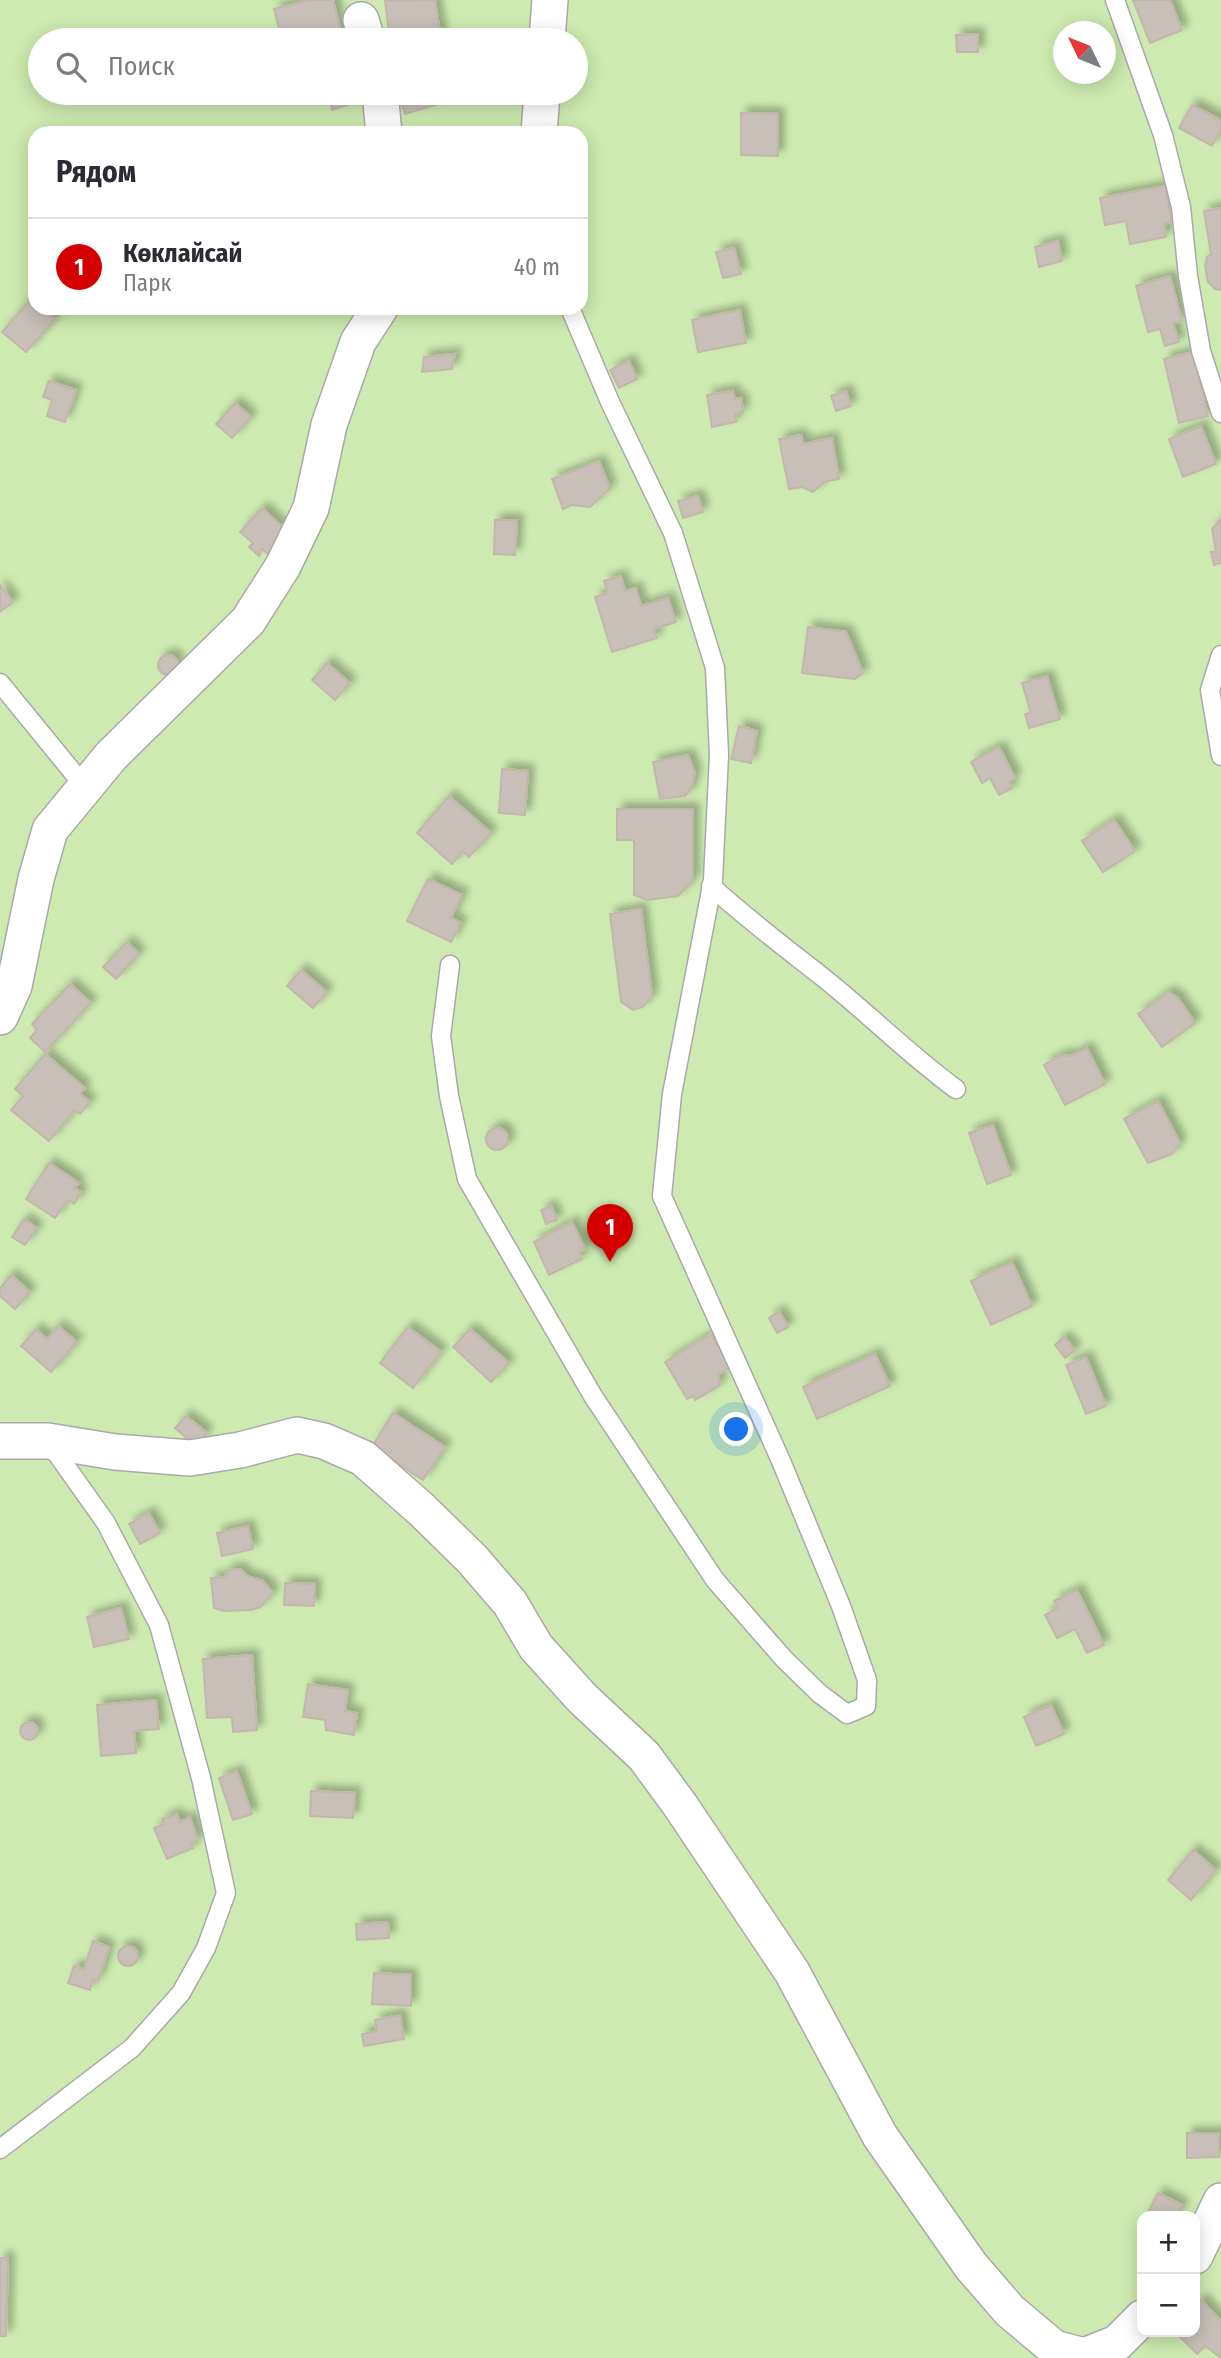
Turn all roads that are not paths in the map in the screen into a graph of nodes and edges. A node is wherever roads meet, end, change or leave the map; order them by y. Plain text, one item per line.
1 (550, 0) edge
2 (1115, 0) edge
3 (548, 28) edge
4 (381, 105) edge
5 (541, 105) edge
6 (383, 126) edge
7 (540, 126) edge
8 (375, 315) edge
9 (573, 315) edge
10 (1221, 413) edge
11 (1221, 654) edge
12 (0, 684) edge
13 (1221, 756) edge
14 (85, 787) junction
15 (711, 886) junction
16 (450, 965) dead end
17 (0, 1017) edge
18 (956, 1089) dead end
19 (0, 1441) edge
20 (48, 1441) junction
21 (0, 2149) edge
22 (1221, 2201) edge
23 (1200, 2245) edge
24 (1137, 2323) edge
25 (1087, 2357) edge

1 - 3 street
2 - 10 lane
4 - 6 street
5 - 7 street
8 - 14 street
9 - 15 lane
11 - 13 lane
12 - 14 lane
14 - 17 street
15 - 16 lane
15 - 18 lane
19 - 20 street
20 - 21 lane
20 - 25 street
22 - 23 street
24 - 25 street

